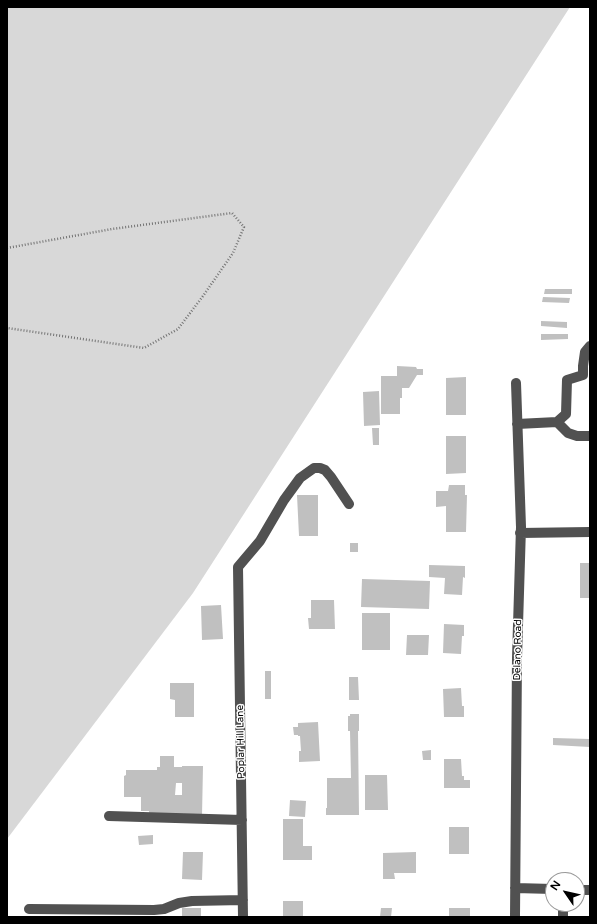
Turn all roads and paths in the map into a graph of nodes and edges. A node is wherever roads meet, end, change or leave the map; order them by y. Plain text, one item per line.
1 (7, 248) edge
2 (7, 328) edge
3 (590, 346) edge
4 (516, 383) dead end
5 (557, 422) junction
6 (517, 424) junction
7 (590, 436) edge
8 (350, 504) dead end
9 (590, 532) edge
10 (520, 533) junction
11 (109, 816) dead end
12 (242, 820) junction
13 (516, 888) junction
14 (545, 889) edge
15 (243, 900) junction
16 (29, 909) dead end
17 (243, 917) edge
18 (515, 917) edge

1 - 2 path
3 - 5 street
4 - 6 street, Delano Road
5 - 6 street
5 - 7 street
6 - 10 street, Delano Road
8 - 12 street, Poplar Hill Lane
9 - 10 street
10 - 13 street, Delano Road
11 - 12 street
12 - 15 street, Poplar Hill Lane
13 - 14 street
13 - 18 street, Delano Road
15 - 16 street
15 - 17 street, Poplar Hill Lane

